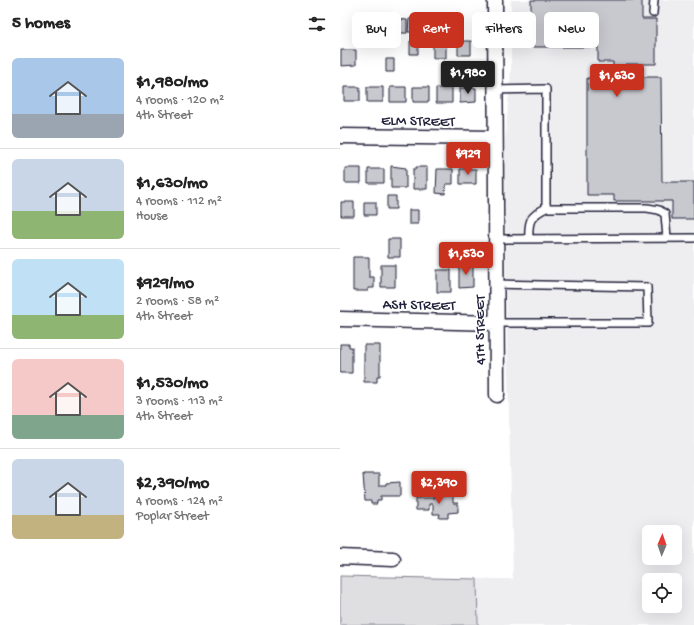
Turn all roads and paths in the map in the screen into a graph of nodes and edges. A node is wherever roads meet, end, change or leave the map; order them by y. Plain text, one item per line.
1 (495, 0) edge
2 (654, 0) edge
3 (653, 13) dead end
4 (495, 90) junction
5 (340, 136) edge
6 (495, 138) junction
7 (546, 208) junction
8 (667, 238) junction
9 (694, 238) edge
10 (496, 239) junction
11 (529, 239) junction
12 (496, 284) junction
13 (340, 319) edge
14 (496, 323) junction
15 (497, 395) dead end
16 (340, 557) edge
17 (393, 559) dead end

1 - 4 street, 4TH STREET
2 - 3 lane
4 - 6 street, 4TH STREET
4 - 7 lane
5 - 6 street, ELM STREET
6 - 10 street, 4TH STREET
7 - 8 lane
7 - 11 lane
8 - 9 lane
8 - 11 lane
10 - 11 lane
10 - 12 street, 4TH STREET
12 - 14 street, 4TH STREET
12 - 14 lane
13 - 14 street, ASH STREET
14 - 15 street, 4TH STREET
16 - 17 street

